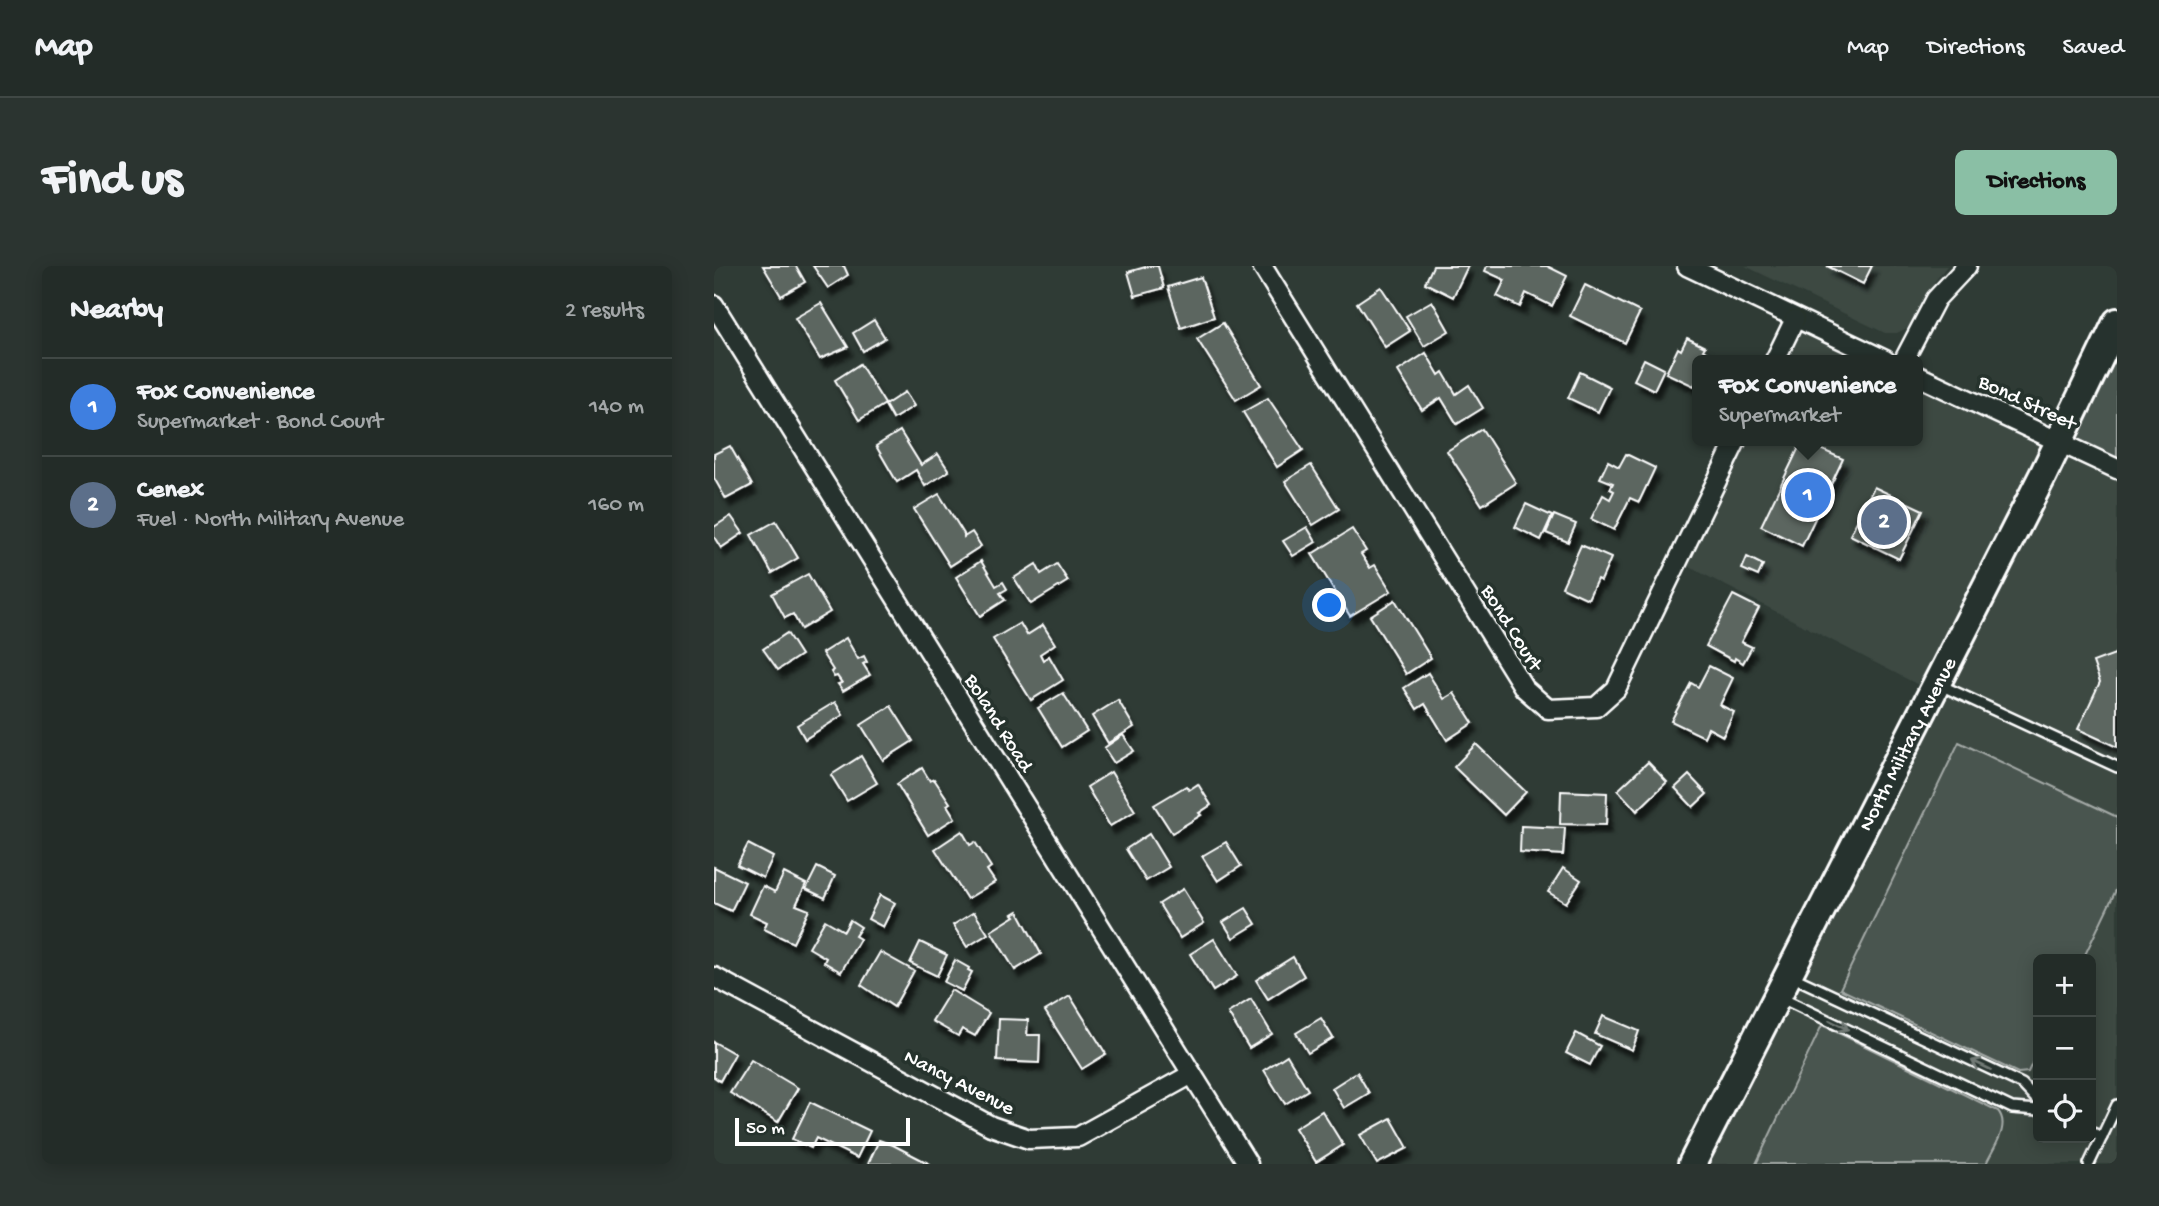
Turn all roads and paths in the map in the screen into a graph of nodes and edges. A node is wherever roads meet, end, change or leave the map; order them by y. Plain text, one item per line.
1 (1262, 266) edge
2 (1687, 266) edge
3 (1967, 266) edge
4 (714, 305) edge
5 (1795, 319) junction
6 (2117, 322) edge
7 (1777, 355) edge
8 (1874, 355) edge
9 (1907, 355) edge
10 (1923, 378) edge
11 (2060, 441) junction
12 (1734, 446) edge
13 (2117, 469) edge
14 (1937, 683) junction
15 (2117, 767) edge
16 (714, 977) edge
17 (1783, 985) junction
18 (1192, 1074) junction
19 (2033, 1096) edge
20 (2117, 1105) edge
21 (2033, 1110) edge
22 (2096, 1134) edge
23 (2102, 1137) junction
24 (1248, 1164) edge
25 (1692, 1164) edge
26 (2089, 1164) edge

1 - 12 street, Bond Court
2 - 5 street
3 - 9 street
4 - 18 street, Boland Road
5 - 7 street
5 - 8 street
6 - 11 main road, North Military Avenue
10 - 11 street, Bond Street
11 - 13 street, Bond Street
11 - 14 main road, North Military Avenue
14 - 15 lane
14 - 17 main road, North Military Avenue
16 - 18 street, Nancy Avenue
19 -> 17 lane
17 -> 21 lane
17 - 25 main road, North Military Avenue
18 - 24 street, Boland Road
20 - 23 lane
22 - 23 lane
23 - 26 lane

